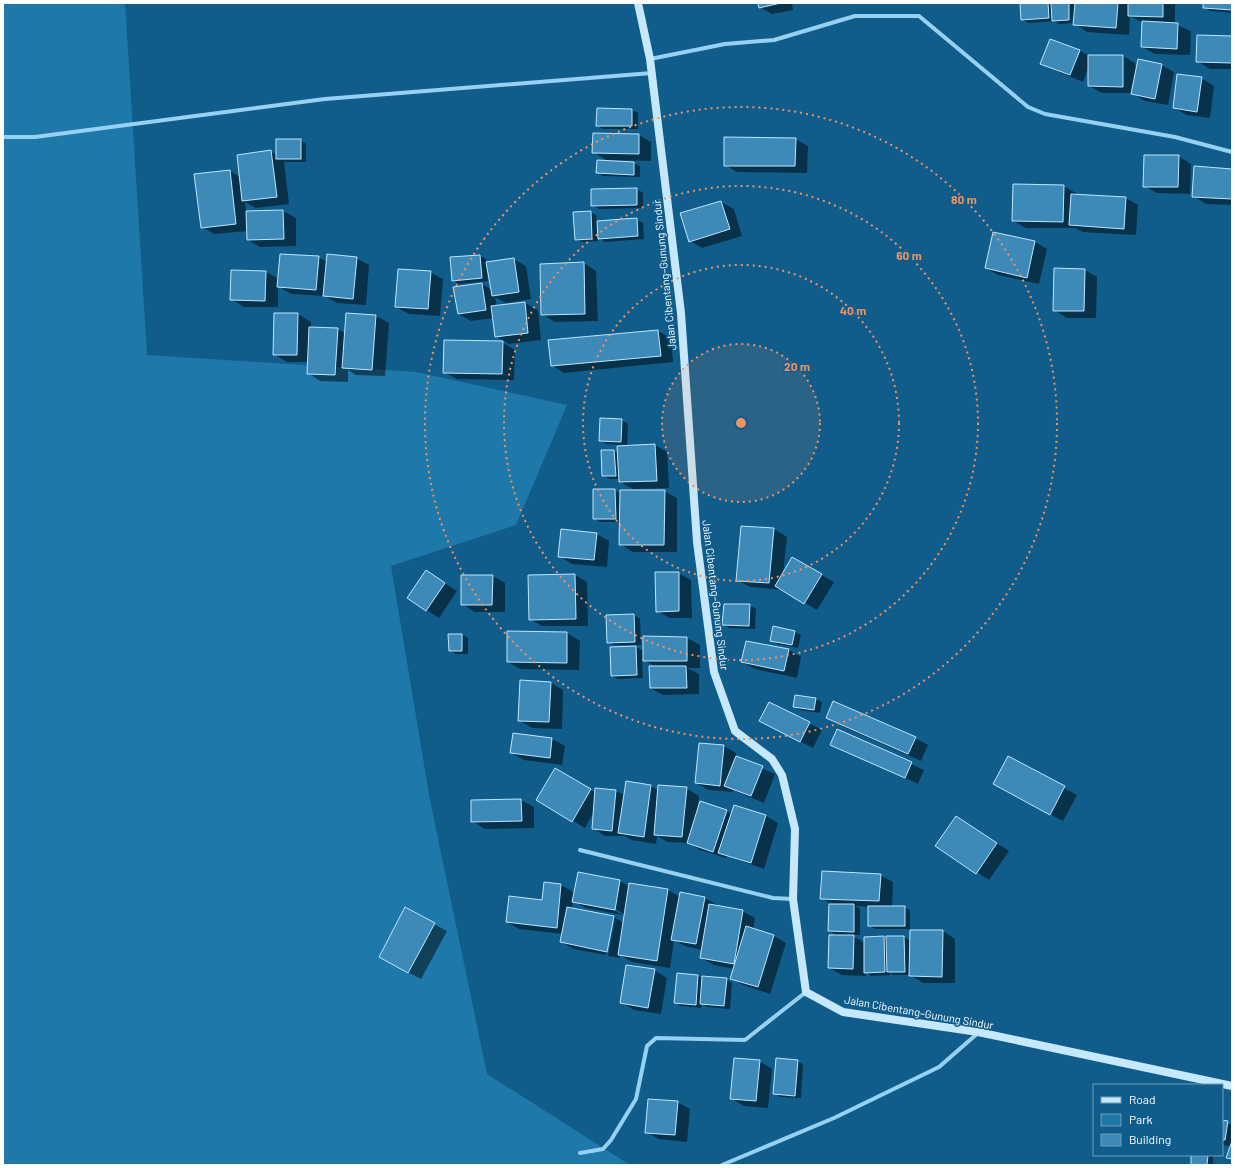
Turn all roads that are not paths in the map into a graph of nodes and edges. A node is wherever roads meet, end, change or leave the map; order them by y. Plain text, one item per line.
1 (638, 3) edge
2 (650, 59) junction
3 (652, 73) junction
4 (3, 137) edge
5 (1232, 152) edge
6 (580, 850) dead end
7 (793, 899) junction
8 (806, 992) junction
9 (978, 1032) junction
10 (1223, 1084) edge
11 (580, 1152) dead end
12 (722, 1165) edge

1 - 2 street, Jalan Cibentang–Gunung Sindur
2 - 3 street, Jalan Cibentang–Gunung Sindur
2 - 5 street
3 - 4 street
3 - 7 street, Jalan Cibentang–Gunung Sindur
6 - 7 street
7 - 8 street, Jalan Cibentang–Gunung Sindur
8 - 9 street, Jalan Cibentang–Gunung Sindur
8 - 11 street
9 - 10 street, Jalan Cibentang–Gunung Sindur
9 - 12 street

